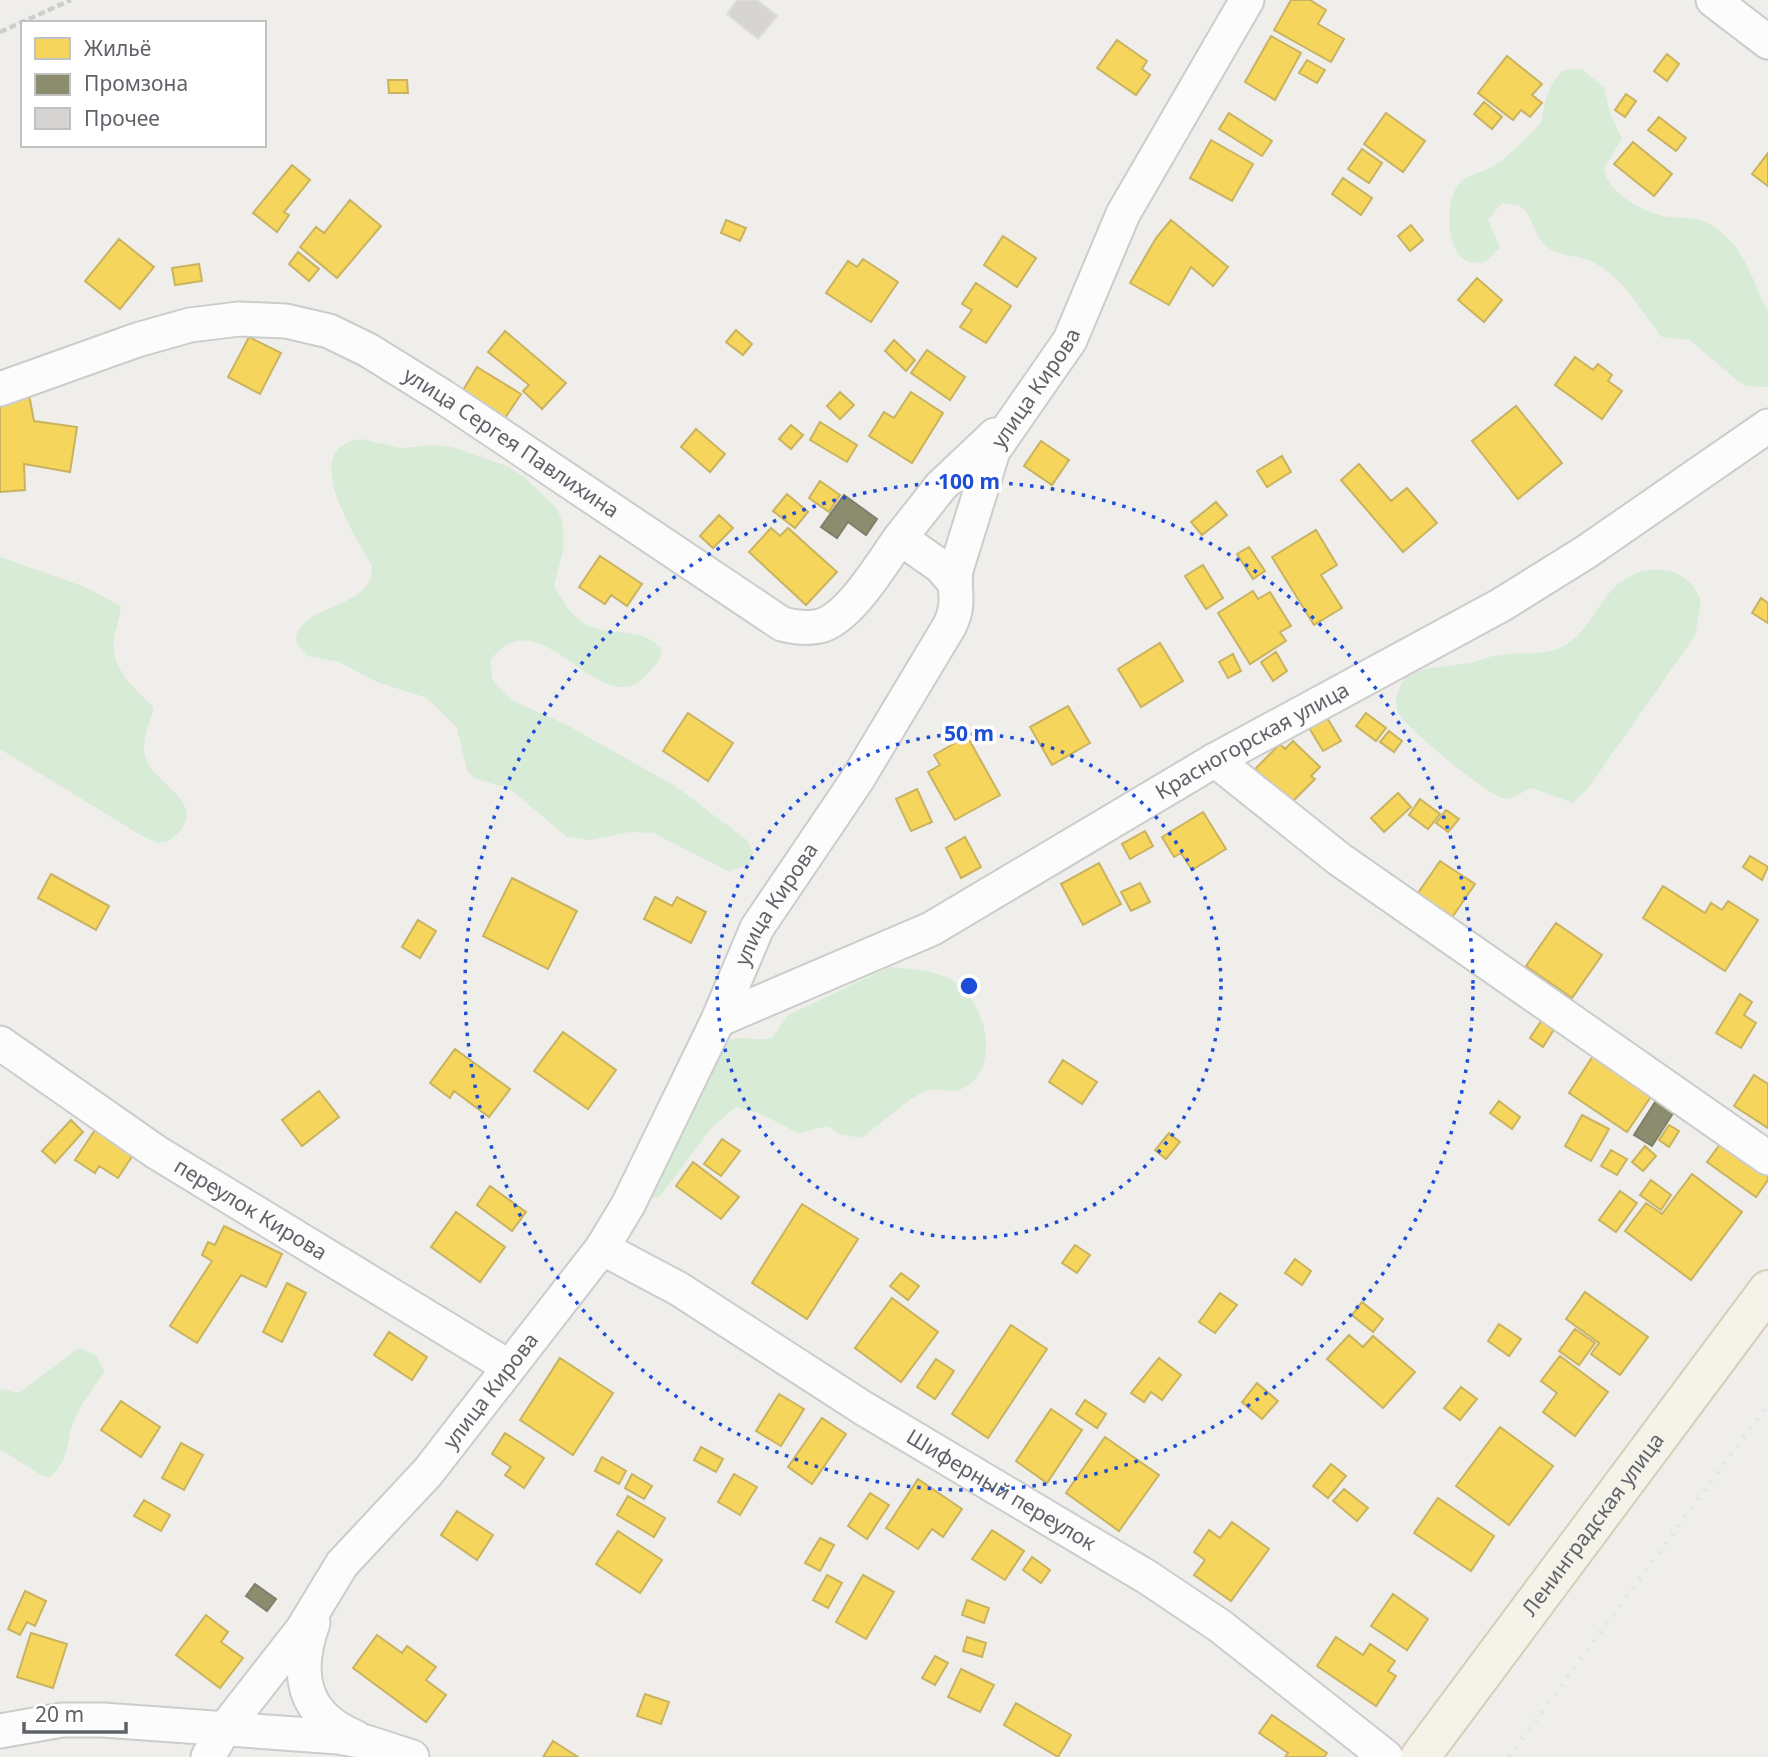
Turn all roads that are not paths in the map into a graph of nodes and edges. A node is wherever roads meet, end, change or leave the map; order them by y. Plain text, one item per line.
1 (1247, 0) edge
2 (1713, 0) edge
3 (1768, 42) edge
4 (0, 389) edge
5 (1014, 417) junction
6 (1768, 426) edge
7 (900, 538) junction
8 (954, 582) junction
9 (1215, 760) junction
10 (718, 1020) junction
11 (0, 1043) edge
12 (1768, 1158) edge
13 (602, 1248) junction
14 (1768, 1290) edge
15 (509, 1367) junction
16 (322, 1601) junction
17 (0, 1731) edge
18 (366, 1742) junction
19 (216, 1744) edge
20 (412, 1757) edge
21 (1386, 1757) edge
22 (1420, 1757) edge

1 - 5 street, улица Кирова
2 - 3 street
4 - 7 street, улица Сергея Павлихина
5 - 7 street, улица Сергея Павлихина
5 - 8 street, улица Кирова
6 - 9 street, Красногорская улица
7 - 8 street
8 - 10 street, улица Кирова
9 - 10 street, Красногорская улица
9 - 12 street
10 - 13 street, улица Кирова
11 - 15 street, переулок Кирова
13 - 15 street, улица Кирова
13 - 21 street, Шиферный переулок
14 - 22 main road, Ленинградская улица
15 - 16 street, улица Кирова
16 - 18 street
16 - 19 street, улица Кирова
17 - 19 street
18 - 19 street
18 - 20 street

